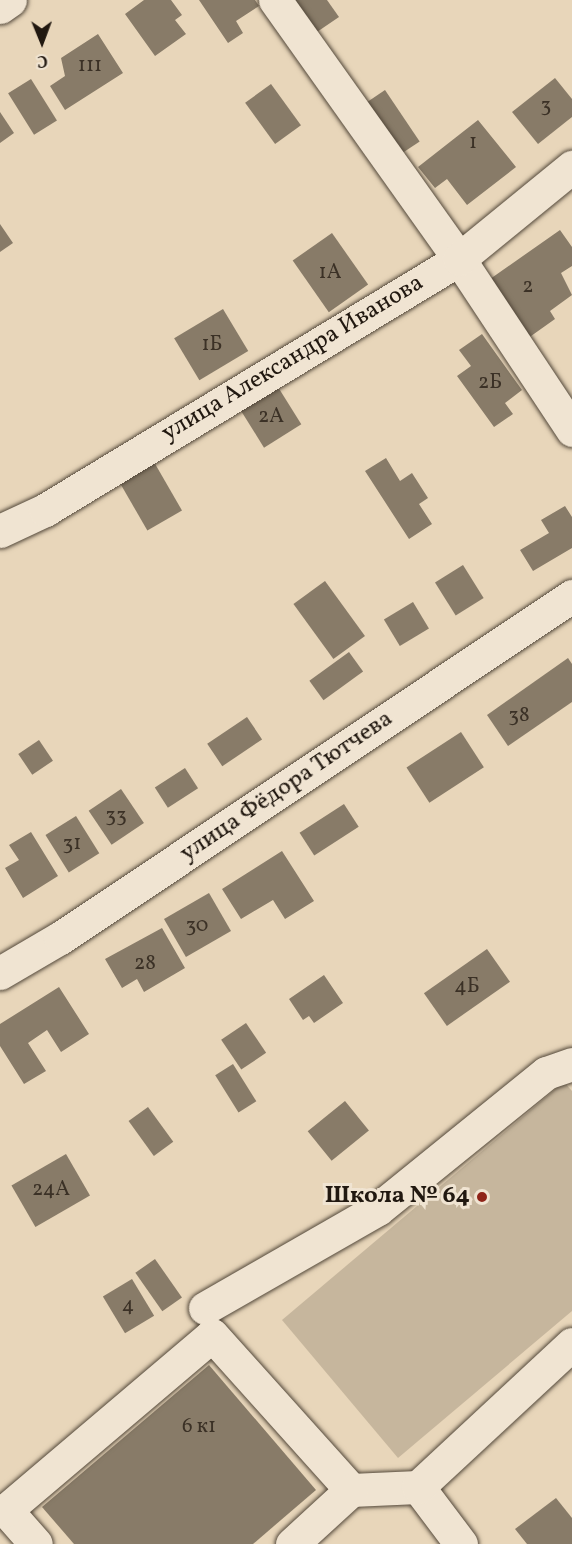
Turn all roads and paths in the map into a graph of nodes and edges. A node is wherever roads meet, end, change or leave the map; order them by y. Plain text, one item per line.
1 (10, 0) edge
2 (275, 0) edge
3 (0, 7) edge
4 (572, 167) edge
5 (459, 259) junction
6 (572, 430) edge
7 (0, 531) edge
8 (572, 596) edge
9 (0, 973) edge
10 (572, 1064) edge
11 (206, 1308) dead end
12 (572, 1344) edge
13 (418, 1487) junction
14 (351, 1490) junction
15 (3, 1510) edge
16 (36, 1544) edge
17 (292, 1544) edge
18 (461, 1544) edge

1 - 3 street
2 - 5 street
4 - 5 street, улица Александра Иванова
5 - 6 street
5 - 7 street, улица Александра Иванова
8 - 9 street, улица Фёдора Тютчева
10 - 11 street
12 - 13 street
13 - 14 street
13 - 18 street
14 - 15 street
14 - 17 street
15 - 16 street

